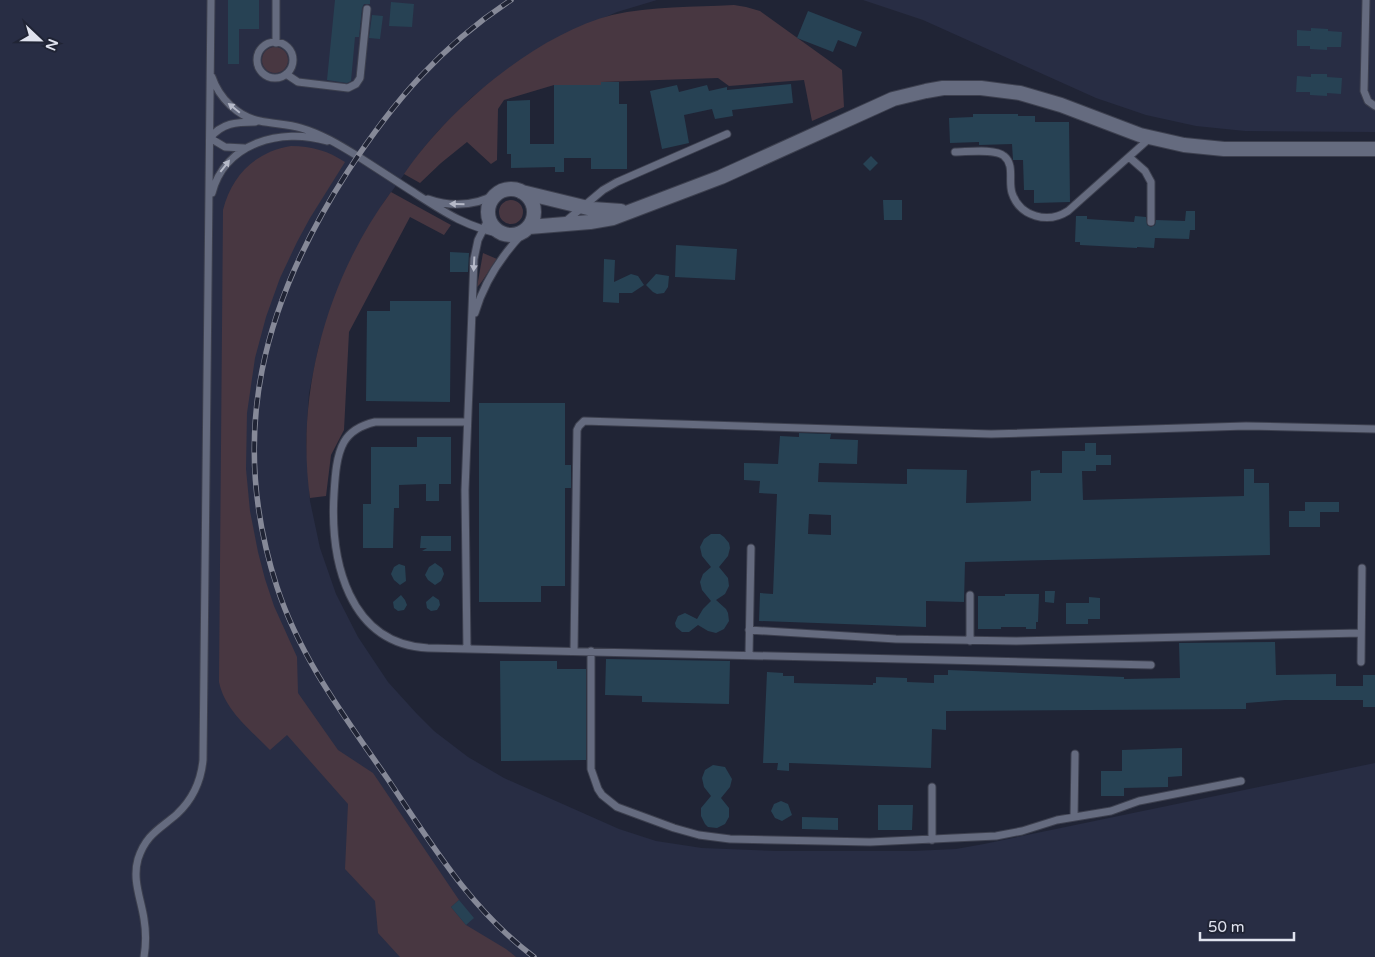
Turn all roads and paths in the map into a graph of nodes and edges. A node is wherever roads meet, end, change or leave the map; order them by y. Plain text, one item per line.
1 (211, 0) edge
2 (276, 0) edge
3 (1366, 0) edge
4 (367, 9) dead end
5 (276, 43) junction
6 (210, 72) junction
7 (286, 74) junction
8 (1375, 106) edge
9 (268, 122) junction
10 (727, 134) dead end
11 (210, 138) junction
12 (1150, 138) junction
13 (246, 147) junction
14 (344, 148) junction
15 (1375, 149) edge
16 (955, 152) dead end
17 (1129, 157) junction
18 (412, 191) junction
19 (520, 191) junction
20 (501, 192) junction
21 (583, 207) junction
22 (209, 211) junction
23 (629, 211) junction
24 (1150, 222) dead end
25 (486, 224) junction
26 (559, 225) junction
27 (526, 230) junction
28 (472, 323) junction
29 (468, 422) junction
30 (1375, 428) edge
31 (751, 548) dead end
32 (1362, 568) dead end
33 (970, 595) dead end
34 (749, 630) junction
35 (1361, 633) junction
36 (970, 641) junction
37 (467, 648) junction
38 (574, 651) junction
39 (590, 651) junction
40 (749, 655) junction
41 (1361, 662) dead end
42 (1151, 665) dead end
43 (1075, 754) dead end
44 (1241, 781) dead end
45 (932, 787) dead end
46 (1074, 817) junction
47 (932, 840) junction
48 (144, 957) edge

1 - 6 lane
2 - 5 lane
3 - 8 lane
4 - 7 lane
5 - 7 lane
5 - 7 lane
9 -> 6 lane
6 - 11 lane
9 - 11 lane
9 - 14 lane
10 - 21 lane
11 - 13 lane
11 - 22 lane
12 - 15 street
12 - 17 lane
12 - 23 street
13 - 14 lane
22 -> 13 lane
14 - 18 lane
16 - 17 lane
17 - 24 lane
20 -> 18 lane
18 - 25 lane
19 - 20 street
19 - 21 street
19 - 27 street
20 - 25 street
21 - 23 street
21 - 26 lane
22 - 48 lane
23 - 26 street
25 - 27 street
25 -> 28 lane
26 - 27 street
27 - 28 lane
28 - 29 lane
29 - 37 lane
29 - 37 lane
30 - 38 lane
31 - 34 lane
32 - 35 lane
33 - 36 lane
34 - 36 lane
34 - 40 lane
35 - 36 lane
35 - 41 lane
37 - 38 lane
38 - 39 lane
39 - 40 lane
39 - 47 lane
40 - 42 lane
43 - 46 lane
44 - 46 lane
45 - 47 lane
46 - 47 lane

